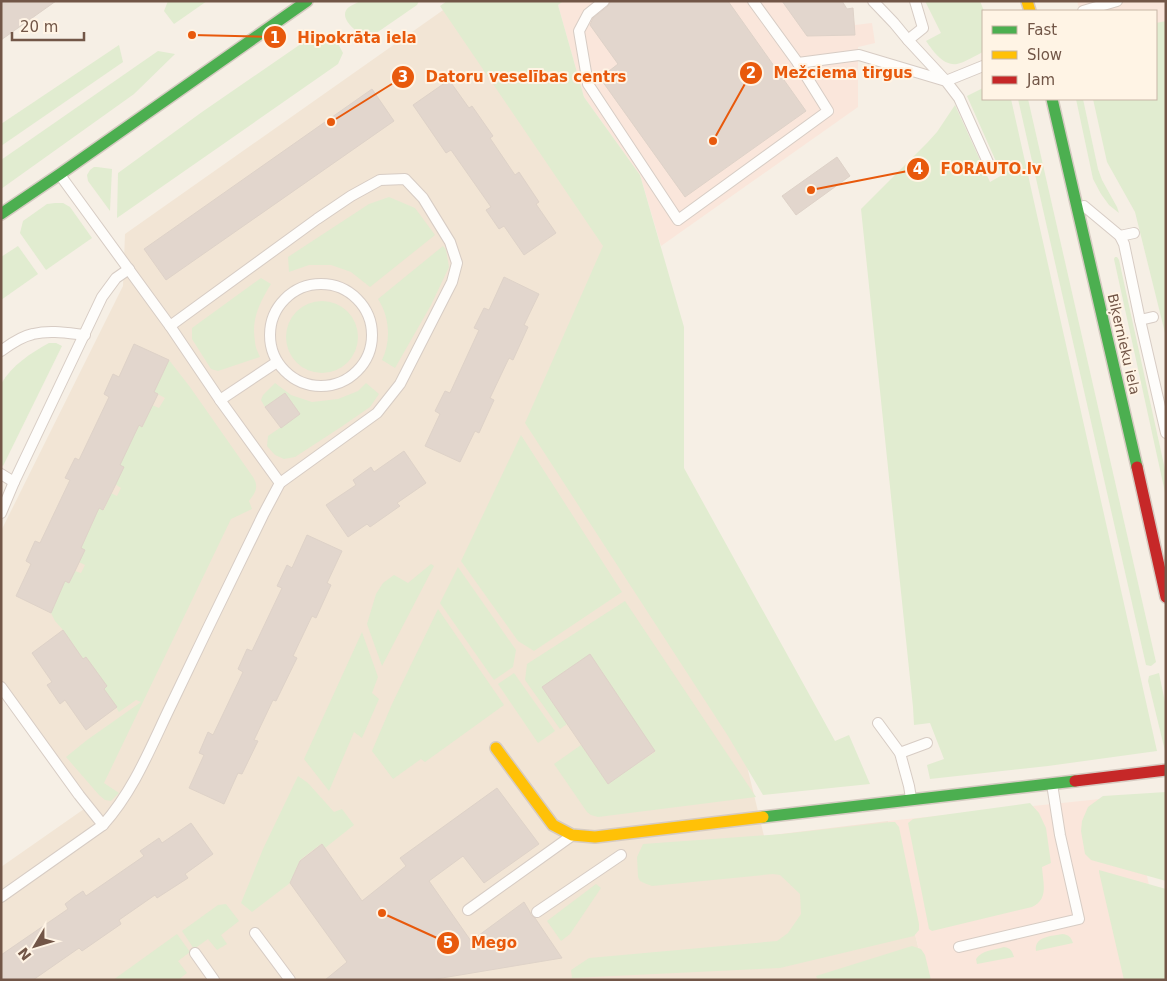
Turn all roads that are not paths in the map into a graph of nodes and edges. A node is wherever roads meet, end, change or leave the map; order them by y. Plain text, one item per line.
1 (307, 1) edge
2 (604, 1) edge
3 (753, 1) edge
4 (873, 1) edge
5 (915, 1) edge
6 (1117, 1) edge
7 (1086, 10) edge
8 (908, 40) junction
9 (798, 63) junction
10 (982, 66) edge
11 (946, 81) junction
12 (1052, 100) edge
13 (991, 169) dead end
14 (60, 174) junction
15 (1076, 200) junction
16 (1, 214) edge
17 (1134, 233) dead end
18 (1120, 236) junction
19 (129, 269) junction
20 (1153, 317) dead end
21 (1140, 320) junction
22 (170, 326) junction
23 (85, 335) junction
24 (1, 351) edge
25 (277, 362) junction
26 (220, 400) junction
27 (1166, 433) edge
28 (1, 474) edge
29 (14, 482) junction
30 (280, 483) junction
31 (1, 513) edge
32 (1166, 597) edge
33 (1, 687) edge
34 (878, 723) dead end
35 (927, 743) dead end
36 (496, 748) dead end
37 (900, 754) junction
38 (1166, 770) edge
39 (1052, 783) junction
40 (911, 799) junction
41 (103, 825) junction
42 (572, 835) junction
43 (621, 855) dead end
44 (1, 897) edge
45 (468, 910) dead end
46 (536, 912) dead end
47 (255, 933) dead end
48 (959, 947) dead end
49 (195, 954) dead end
50 (214, 980) edge
51 (290, 980) edge

1 - 14 street
2 - 9 lane
3 - 9 lane
4 - 8 lane
5 - 8 lane
6 - 7 lane
8 - 11 lane
9 - 11 lane
10 - 11 lane
11 - 13 lane
12 - 15 street, Biķernieku iela
14 - 16 street
14 - 19 lane
15 - 18 lane
15 - 32 street, Biķernieku iela
17 - 18 lane
18 - 21 lane
19 - 22 lane
19 - 23 lane
20 - 21 lane
21 - 27 lane
22 - 26 lane
22 - 30 lane
23 - 24 lane
23 - 29 lane
25 - 25 lane
25 - 26 lane
26 - 30 lane
28 - 29 lane
29 - 31 lane
30 - 41 lane
33 - 41 lane
34 - 37 lane
35 - 37 lane
36 - 42 street
37 - 40 lane
38 - 39 street
39 - 40 street
39 - 48 lane
40 - 42 street
41 - 44 lane
42 - 45 lane
43 - 46 lane
47 - 51 lane
49 - 50 lane

